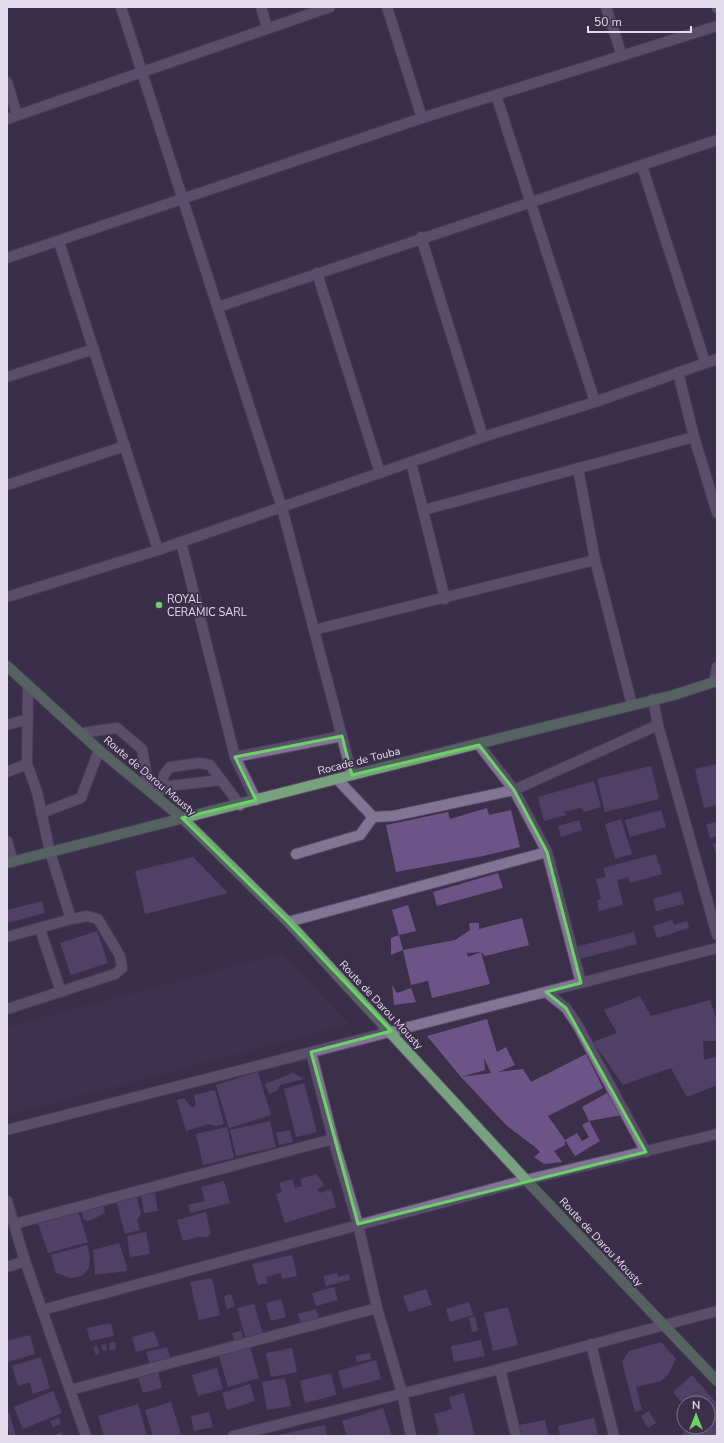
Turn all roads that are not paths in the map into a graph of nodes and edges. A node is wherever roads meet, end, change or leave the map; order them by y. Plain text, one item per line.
1 (121, 7) edge
2 (261, 7) edge
3 (330, 7) edge
4 (387, 7) edge
5 (606, 7) edge
6 (717, 26) edge
7 (268, 27) junction
8 (622, 56) junction
9 (142, 72) junction
10 (7, 82) edge
11 (496, 95) junction
12 (18, 115) junction
13 (422, 118) junction
14 (7, 119) edge
15 (717, 140) edge
16 (642, 166) junction
17 (183, 199) junction
18 (531, 203) junction
19 (421, 238) junction
20 (59, 242) junction
21 (7, 258) edge
22 (317, 273) junction
23 (218, 308) junction
24 (94, 349) junction
25 (717, 359) edge
26 (705, 362) junction
27 (678, 372) junction
28 (7, 377) edge
29 (595, 402) junction
30 (484, 437) junction
31 (694, 437) junction
32 (125, 446) junction
33 (411, 462) junction
34 (578, 468) junction
35 (380, 473) junction
36 (7, 485) edge
37 (282, 508) junction
38 (424, 510) junction
39 (717, 512) edge
40 (181, 542) junction
41 (158, 550) junction
42 (595, 560) junction
43 (7, 597) edge
44 (445, 599) junction
45 (314, 630) junction
46 (7, 666) edge
47 (717, 667) edge
48 (716, 681) edge
49 (28, 685) junction
50 (653, 699) junction
51 (632, 704) junction
52 (28, 719) junction
53 (7, 725) edge
54 (658, 725) junction
55 (81, 733) junction
56 (342, 736) junction
57 (479, 744) junction
58 (100, 750) junction
59 (235, 757) junction
60 (27, 764) junction
61 (7, 772) edge
62 (352, 774) junction
63 (337, 779) junction
64 (221, 780) junction
65 (161, 787) junction
66 (149, 790) junction
67 (514, 790) junction
68 (158, 798) junction
69 (256, 800) junction
70 (240, 804) junction
71 (41, 813) junction
72 (373, 817) junction
73 (182, 818) junction
74 (7, 841) edge
75 (50, 852) junction
76 (547, 852) junction
77 (296, 854) dead end
78 (10, 863) edge
79 (71, 919) junction
80 (288, 922) junction
81 (40, 929) junction
82 (717, 935) edge
83 (7, 938) edge
84 (717, 948) edge
85 (581, 983) junction
86 (61, 992) junction
87 (546, 992) junction
88 (7, 1009) edge
89 (391, 1031) junction
90 (311, 1052) junction
91 (7, 1130) edge
92 (717, 1134) edge
93 (333, 1139) junction
94 (646, 1152) junction
95 (526, 1180) junction
96 (7, 1202) edge
97 (14, 1224) junction
98 (358, 1224) junction
99 (25, 1261) junction
100 (7, 1267) edge
101 (377, 1308) junction
102 (42, 1310) junction
103 (717, 1311) edge
104 (664, 1325) junction
105 (591, 1344) junction
106 (500, 1369) junction
107 (717, 1381) edge
108 (70, 1390) junction
109 (402, 1393) junction
110 (86, 1436) edge
111 (233, 1436) edge
112 (411, 1436) edge
113 (516, 1436) edge
114 (614, 1436) edge

1 - 9 street
2 - 7 street
3 - 7 street
4 - 13 street
5 - 8 street
6 - 8 street
7 - 9 street
8 - 11 street
9 - 12 street
9 - 17 street
10 - 12 street
11 - 13 street
11 - 18 street
12 - 14 street
13 - 17 street
15 - 16 street
16 - 18 street
16 - 26 street
17 - 20 street
17 - 23 street
18 - 19 street
18 - 29 street
19 - 22 street
19 - 30 street
20 - 21 street
20 - 24 street
22 - 23 street
22 - 35 street
23 - 37 street
24 - 28 street
24 - 32 street
25 - 26 street
26 - 27 street
27 - 29 street
27 - 31 street
29 - 30 street
30 - 33 street
31 - 34 street
31 - 39 street
32 - 36 street
32 - 41 street
33 - 35 street
33 - 38 street
34 - 38 street
34 - 42 street
35 - 37 street
37 - 40 street
37 - 45 street
38 - 44 street
40 - 41 street
40 - 59 street
41 - 43 street
42 - 44 street
42 - 51 street
44 - 45 street
45 - 56 street
46 - 49 main road, Route de Darou Mousty
47 - 48 street
48 - 50 main road, Rocade de Touba
49 - 52 street
49 - 55 main road, Route de Darou Mousty
50 - 51 main road, Rocade de Touba
50 - 54 street
51 - 57 main road, Rocade de Touba
52 - 53 street
52 - 60 street
54 - 67 street
54 - 82 street
55 - 58 main road, Route de Darou Mousty
55 - 66 street
56 - 59 street
56 - 62 street
57 - 62 main road, Rocade de Touba
57 - 67 street
58 - 66 main road, Route de Darou Mousty
58 - 71 street
59 - 69 street
60 - 61 street
60 - 71 street
62 - 63 main road, Rocade de Touba
63 - 69 main road, Rocade de Touba
63 - 72 street
64 - 65 street
64 - 65 street
64 - 70 street
65 - 68 street
66 - 68 main road, Route de Darou Mousty
67 - 72 street
67 - 76 street
68 - 73 main road, Route de Darou Mousty
69 - 70 main road, Rocade de Touba
70 - 73 main road, Rocade de Touba
71 - 75 street
72 - 77 street
73 - 75 main road, Rocade de Touba
73 - 80 main road, Route de Darou Mousty
74 - 78 street
75 - 78 main road, Rocade de Touba
75 - 79 street
76 - 80 street
76 - 85 street
79 - 81 street
79 - 86 street
80 - 89 main road, Route de Darou Mousty
81 - 83 street
81 - 86 street
84 - 85 street
85 - 87 street
86 - 88 street
87 - 89 street
87 - 94 street
89 - 90 street
89 - 95 main road, Route de Darou Mousty
90 - 91 street
90 - 93 street
92 - 94 street
93 - 97 street
93 - 98 street
94 - 95 street
95 - 98 street
95 - 104 main road, Route de Darou Mousty
96 - 97 street
97 - 99 street
98 - 101 street
98 - 102 street
99 - 100 street
99 - 102 street
101 - 108 street
101 - 109 street
102 - 108 street
103 - 104 street
104 - 105 street
104 - 107 main road, Route de Darou Mousty
105 - 106 street
105 - 114 street
106 - 109 street
106 - 113 street
108 - 110 street
109 - 111 street
109 - 112 street

